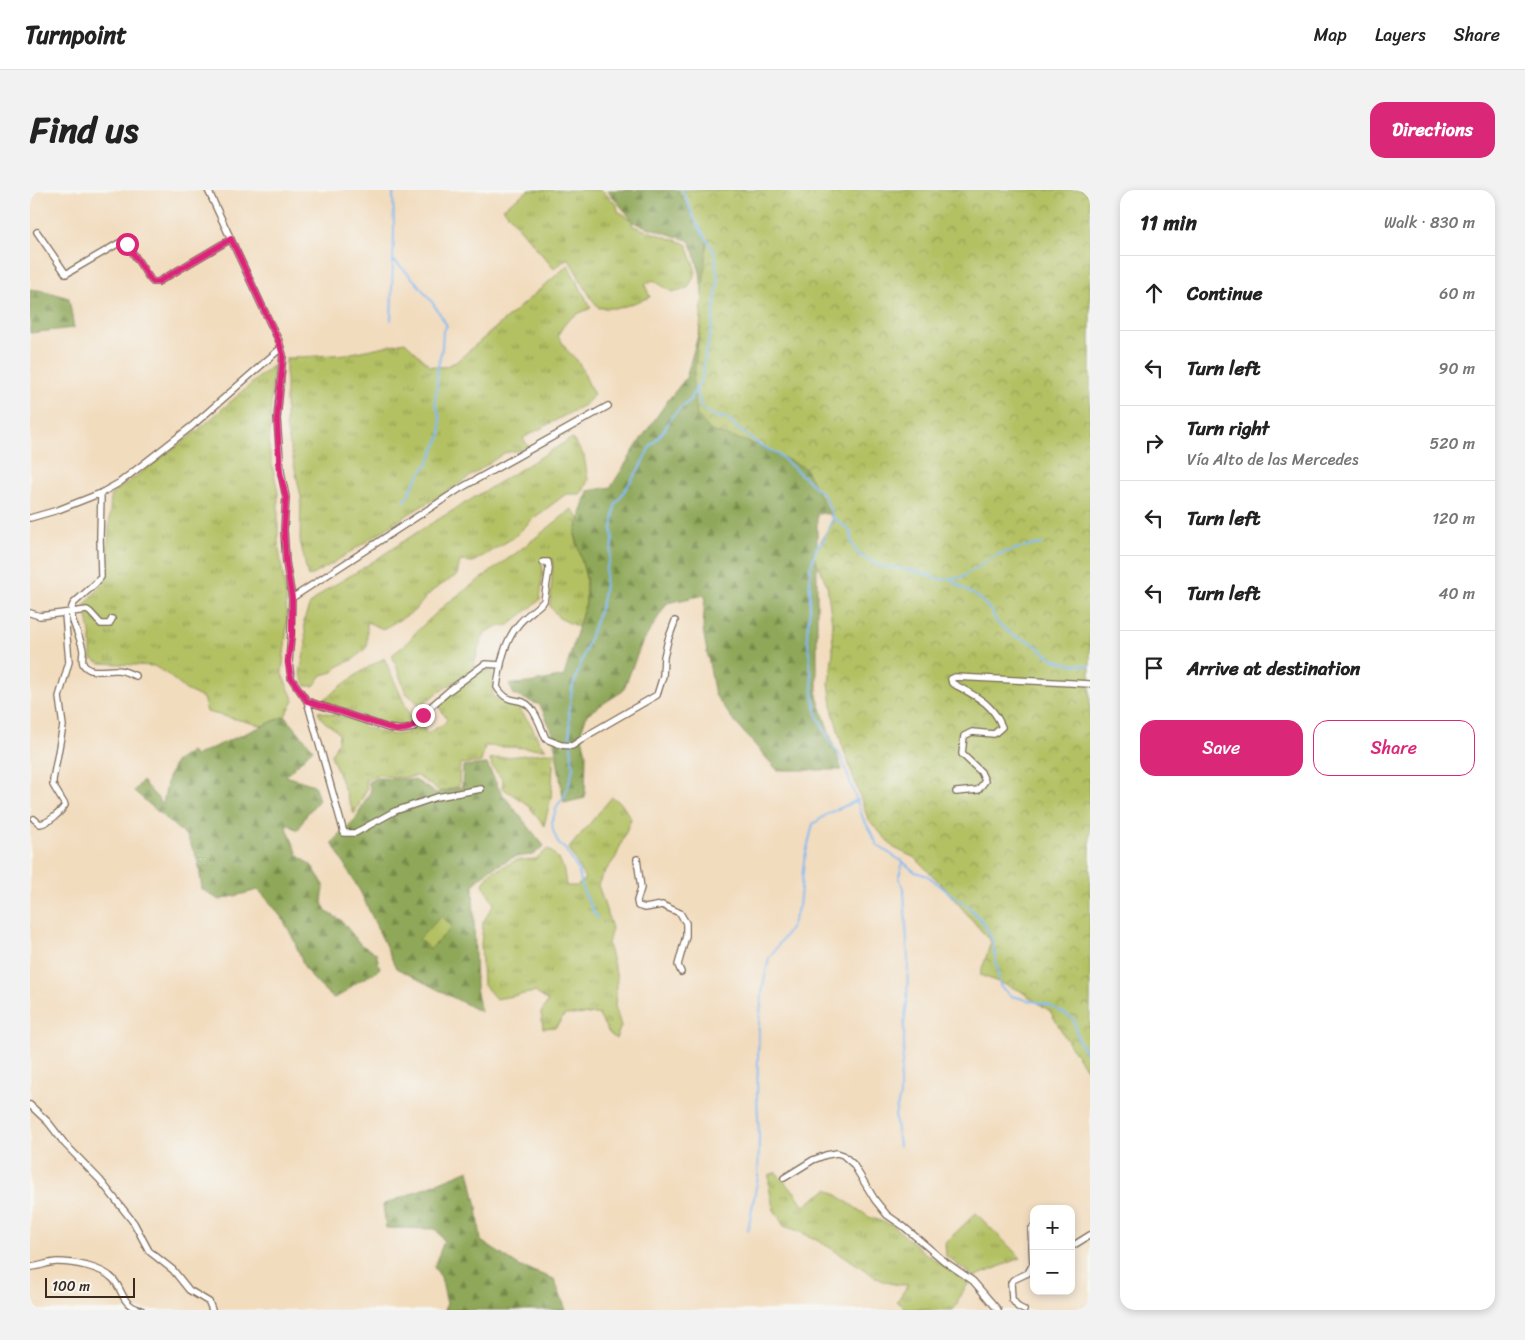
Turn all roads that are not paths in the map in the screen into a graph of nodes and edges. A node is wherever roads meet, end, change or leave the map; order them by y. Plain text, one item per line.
1 (208, 190) edge
2 (37, 232) dead end
3 (231, 239) junction
4 (281, 348) junction
5 (608, 406) dead end
6 (101, 493) junction
7 (30, 518) edge
8 (542, 562) dead end
9 (292, 598) junction
10 (68, 613) junction
11 (30, 614) edge
12 (112, 619) dead end
13 (675, 621) dead end
14 (501, 665) junction
15 (136, 676) dead end
16 (1090, 684) edge
17 (307, 701) junction
18 (481, 789) dead end
19 (956, 792) dead end
20 (34, 819) dead end
21 (637, 859) dead end
22 (680, 972) dead end
23 (30, 1105) edge
24 (784, 1178) dead end
25 (1090, 1234) edge
26 (1075, 1243) edge
27 (1033, 1250) edge
28 (30, 1267) edge
29 (141, 1310) edge
30 (212, 1310) edge
31 (998, 1310) edge
32 (1024, 1310) edge

1 - 3 street
2 - 3 street
3 - 4 street
4 - 6 street
4 - 9 street
5 - 9 street
6 - 7 street
6 - 10 street
8 - 14 street
9 - 17 street
10 - 11 street
10 - 12 street
10 - 15 street
10 - 20 street
13 - 14 street
14 - 17 street
16 - 19 street
17 - 18 street
21 - 22 street
23 - 30 street
24 - 31 street
25 - 26 street
27 - 32 street
28 - 29 street

